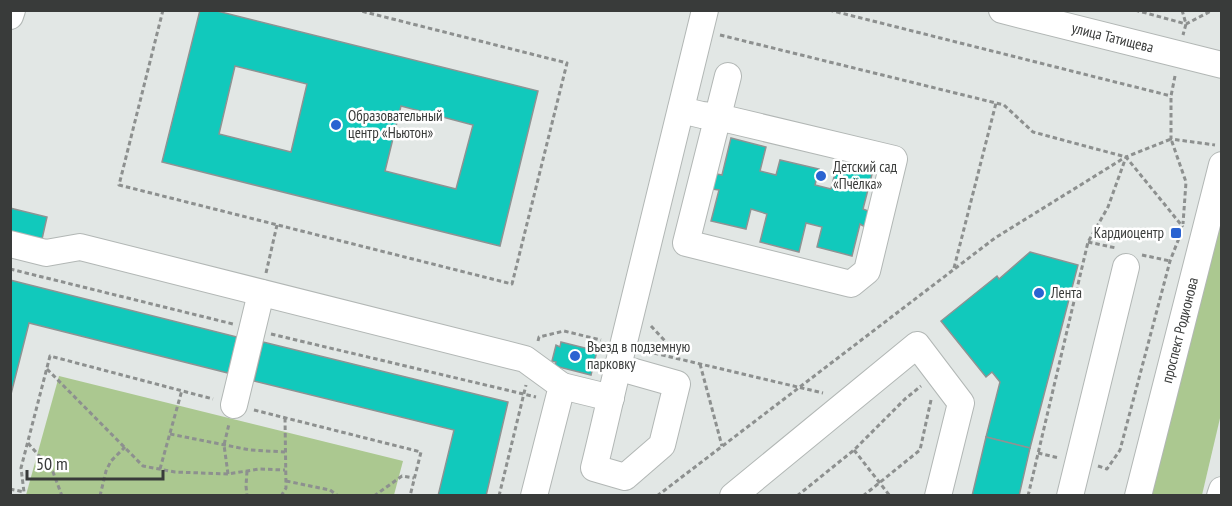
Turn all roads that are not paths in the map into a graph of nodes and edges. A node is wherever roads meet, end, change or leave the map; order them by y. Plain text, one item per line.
1 (12, 10) edge
2 (1002, 10) edge
3 (10, 16) edge
4 (703, 21) edge
5 (1221, 65) edge
6 (728, 76) dead end
7 (681, 110) junction
8 (718, 117) junction
9 (1221, 165) edge
10 (10, 244) edge
11 (1126, 267) dead end
12 (261, 292) junction
13 (617, 367) junction
14 (549, 388) junction
15 (611, 398) junction
16 (234, 405) road end
17 (755, 485) edge
18 (1221, 490) edge
19 (534, 495) edge
20 (733, 495) edge
21 (938, 495) edge
22 (1070, 495) edge
23 (1138, 495) edge
24 (1220, 495) edge

1 - 3 street
2 - 5 street, улица Татищева
4 - 7 street
6 - 8 street
7 - 8 street
7 - 13 street
8 - 8 street
9 - 23 street, проспект Родионова
10 - 12 street
11 - 22 street
12 - 14 street
12 - 16 street
13 - 15 street
13 - 15 street
14 - 15 street
14 - 19 street
17 - 20 street
17 - 21 street
18 - 24 street

